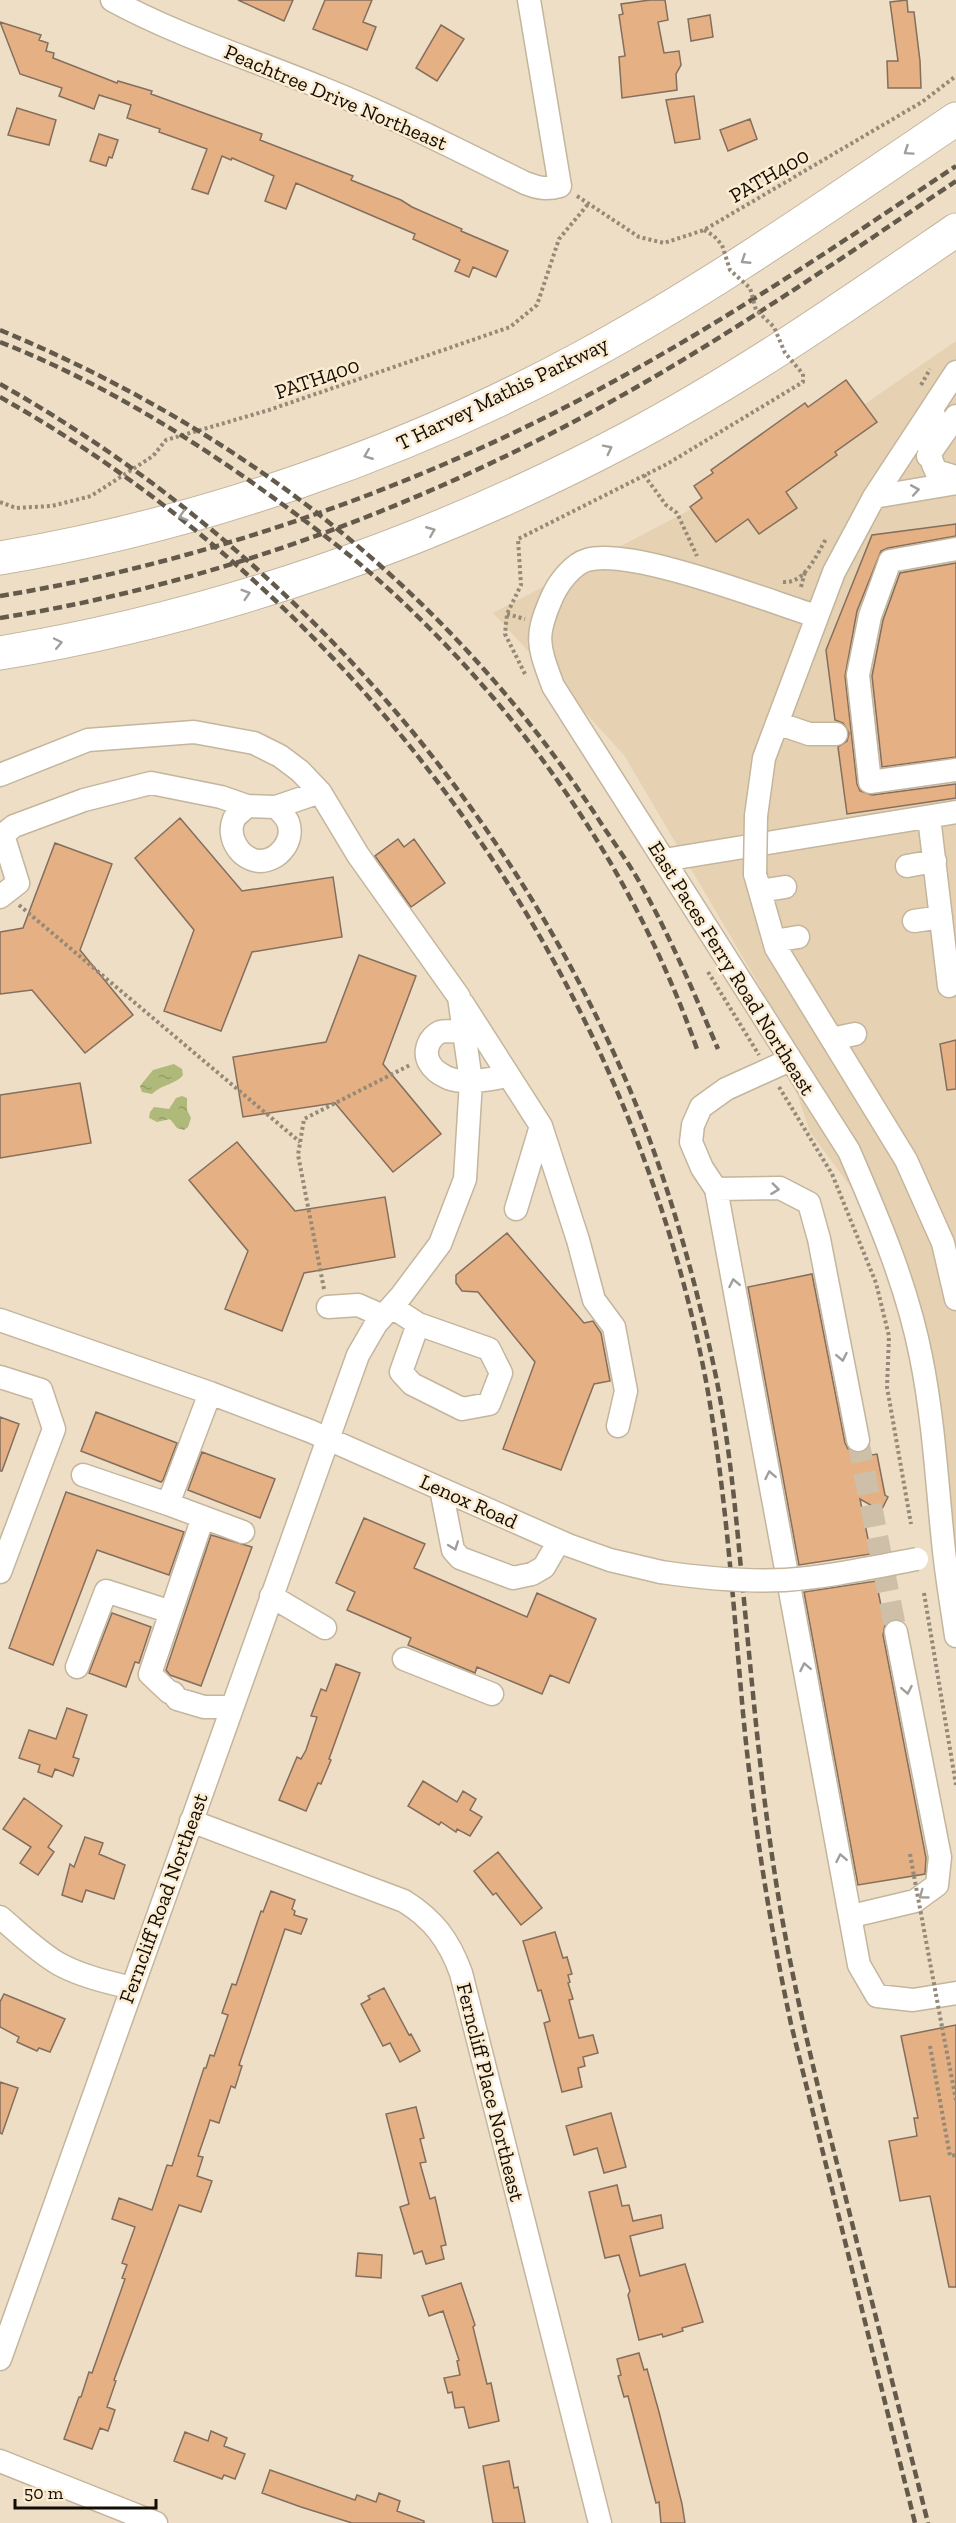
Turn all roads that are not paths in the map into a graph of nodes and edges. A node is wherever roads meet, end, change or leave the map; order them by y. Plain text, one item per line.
1 (112, 0) edge
2 (529, 0) edge
3 (956, 119) edge
4 (956, 230) edge
5 (956, 372) edge
6 (939, 398) junction
7 (956, 416) edge
8 (928, 456) junction
9 (956, 477) edge
10 (956, 483) edge
11 (874, 497) junction
12 (956, 549) edge
13 (0, 558) edge
14 (816, 616) junction
15 (0, 653) edge
16 (777, 723) junction
17 (837, 734) dead end
18 (956, 770) edge
19 (0, 774) edge
20 (320, 792) junction
21 (247, 806) junction
22 (276, 807) junction
23 (956, 812) edge
24 (929, 817) junction
25 (2, 836) edge
26 (664, 860) junction
27 (934, 861) junction
28 (907, 866) dead end
29 (758, 883) junction
30 (785, 887) dead end
31 (2, 895) edge
32 (941, 917) junction
33 (914, 921) dead end
34 (798, 938) dead end
35 (774, 941) junction
36 (949, 986) dead end
37 (459, 997) junction
38 (463, 1032) junction
39 (855, 1034) dead end
40 (832, 1038) junction
41 (790, 1060) junction
42 (508, 1076) junction
43 (471, 1081) junction
44 (541, 1126) junction
45 (716, 1189) junction
46 (516, 1209) dead end
47 (946, 1227) edge
48 (954, 1286) edge
49 (328, 1307) road end
50 (388, 1311) junction
51 (0, 1320) edge
52 (418, 1324) junction
53 (0, 1377) edge
54 (210, 1392) junction
55 (618, 1426) dead end
56 (327, 1438) junction
57 (858, 1440) tunnel mouth
58 (83, 1474) dead end
59 (441, 1489) junction
60 (168, 1504) junction
61 (203, 1517) junction
62 (243, 1532) dead end
63 (560, 1541) junction
64 (950, 1553) edge
65 (0, 1572) edge
66 (271, 1596) junction
67 (171, 1612) junction
68 (325, 1628) dead end
69 (896, 1632) tunnel mouth
70 (956, 1636) edge
71 (404, 1659) dead end
72 (77, 1667) dead end
73 (492, 1694) dead end
74 (233, 1700) junction
75 (191, 1821) junction
76 (852, 1916) junction
77 (0, 1917) edge
78 (132, 1988) junction
79 (953, 1991) edge
80 (0, 2359) edge
81 (0, 2461) edge
82 (156, 2523) edge
83 (600, 2523) edge

1 - 2 street, Peachtree Drive Northeast
3 -> 13 highway, T Harvey Mathis Parkway
15 -> 4 highway
5 - 6 street
6 - 8 street
6 - 11 street
7 - 8 street
8 - 9 street
11 -> 10 street
11 - 14 street
12 - 18 street
14 - 16 street
14 - 26 street, East Paces Ferry Road Northeast
16 - 17 street
16 - 29 street, bridge
19 - 20 street
20 - 22 street
20 - 37 street
21 - 22 street
21 - 22 street
21 - 25 street
23 - 24 street
24 - 26 street
24 - 27 street
25 - 31 street
26 - 41 street, East Paces Ferry Road Northeast
27 - 28 street
27 - 32 street
29 - 30 street
29 - 35 street
32 - 33 street
32 - 36 street
34 - 35 street
35 - 40 street
37 - 38 street, Ferncliff Road Northeast
37 - 42 street
38 - 43 street, Ferncliff Road Northeast
38 - 43 street
39 - 40 street
40 - 47 street
41 - 45 street
41 - 64 street, East Paces Ferry Road Northeast
42 - 43 street
42 - 44 street
43 - 50 street, Ferncliff Road Northeast
44 - 46 street
44 - 55 street
45 -> 57 street
76 -> 45 street
47 - 48 street
49 - 50 street
50 - 52 street
50 - 56 street, Ferncliff Road Northeast
51 - 54 street, Lenox Road
52 - 52 street
53 - 65 street
54 - 56 street, Lenox Road
54 - 60 street
56 - 59 street, Lenox Road
56 - 66 street, Ferncliff Road Northeast
58 - 60 street
59 - 63 street, Lenox Road
59 -> 63 street
60 - 61 street
61 - 62 street
61 - 67 street
63 - 64 street, Lenox Road, bridge
64 - 70 street, East Paces Ferry Road Northeast
66 - 68 street
66 - 74 street, Ferncliff Road Northeast
67 - 72 street
67 - 74 street
69 -> 76 street
71 - 73 street
74 - 75 street, Ferncliff Road Northeast
75 - 78 street, Ferncliff Road Northeast
75 - 83 street, Ferncliff Place Northeast
76 - 79 street
77 - 78 street
78 - 80 street, Ferncliff Road Northeast
81 - 82 street

